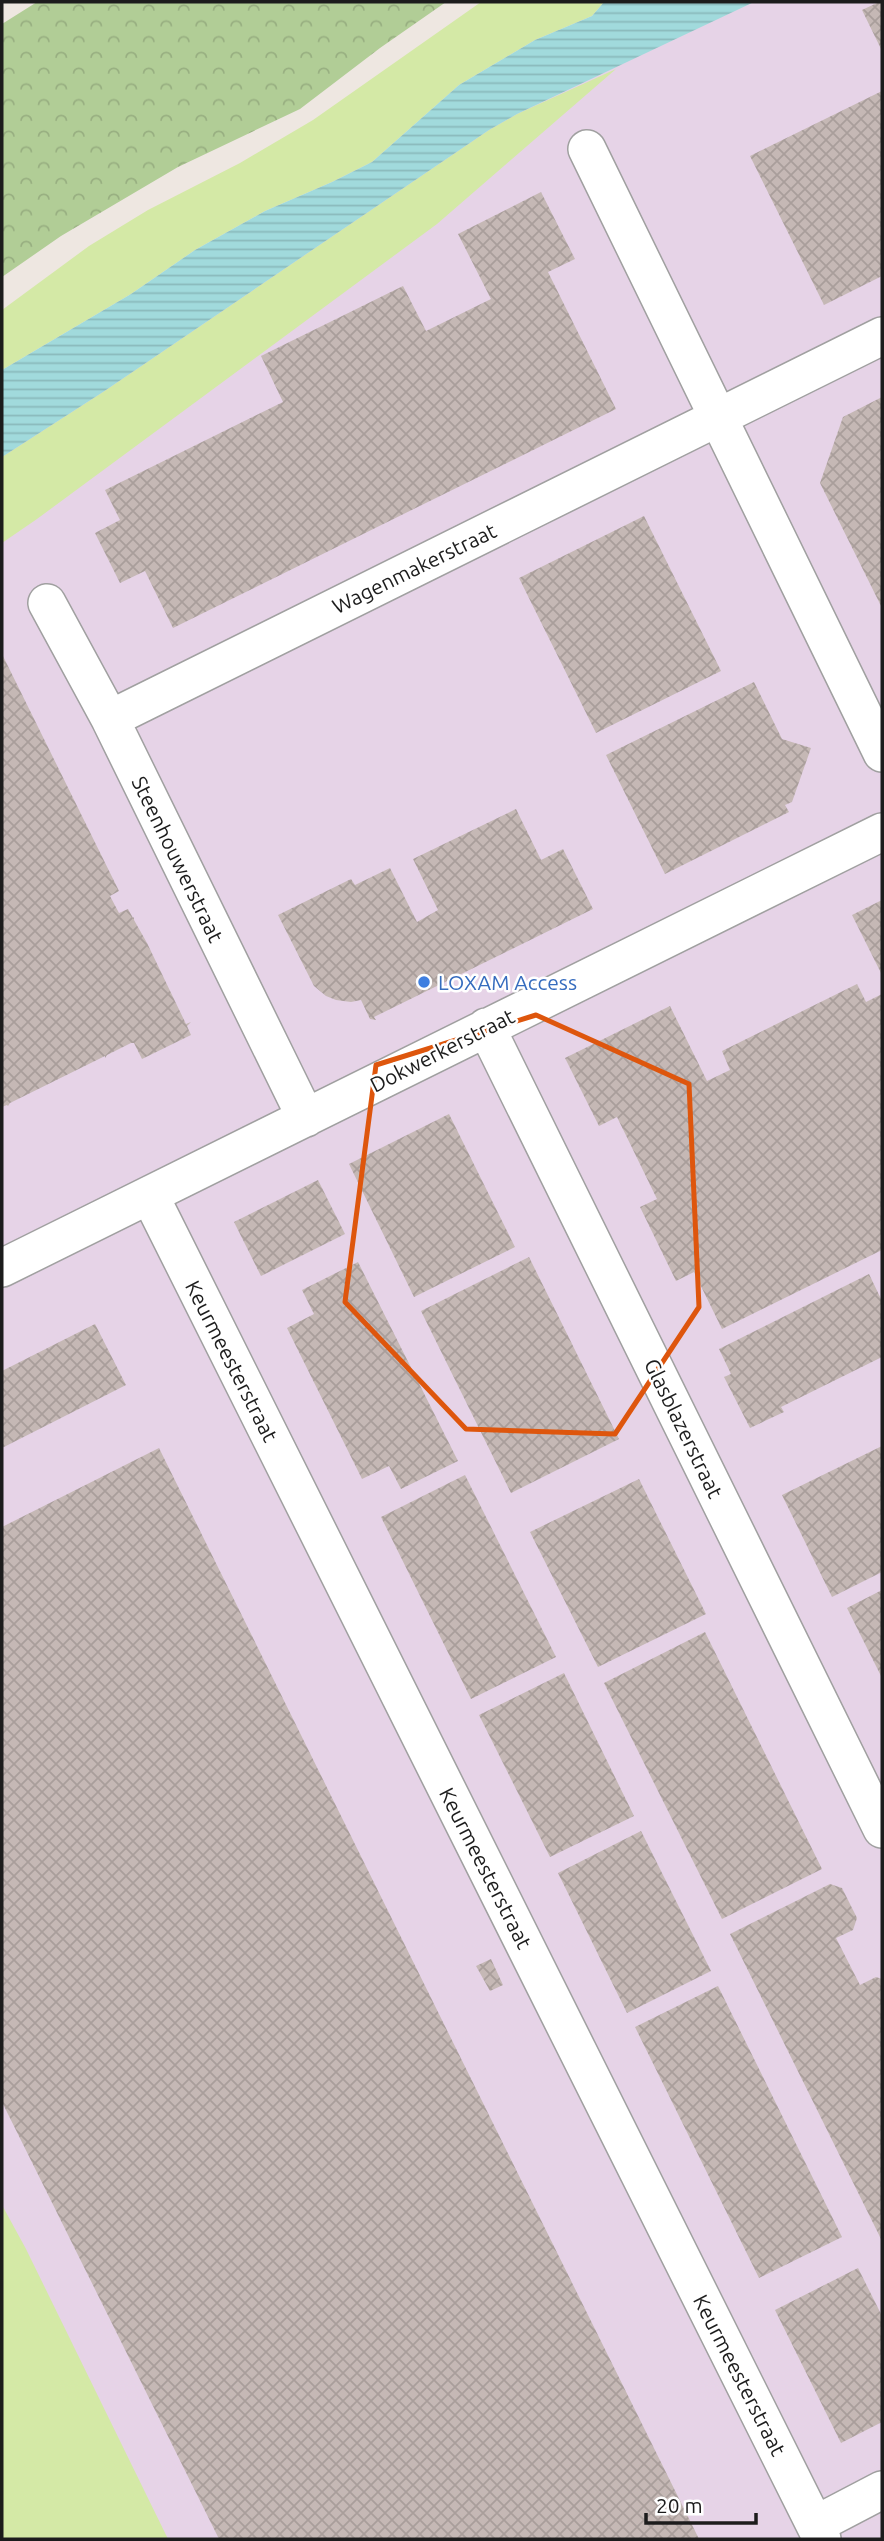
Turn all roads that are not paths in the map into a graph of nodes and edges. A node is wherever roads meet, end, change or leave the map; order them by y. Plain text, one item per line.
1 (587, 149) dead end
2 (882, 336) edge
3 (719, 417) junction
4 (47, 603) dead end
5 (869, 693) edge
6 (110, 719) junction
7 (882, 753) edge
8 (882, 832) edge
9 (486, 1027) junction
10 (306, 1118) junction
11 (150, 1196) junction
12 (2, 1268) edge
13 (882, 1829) edge
14 (882, 2490) edge
15 (818, 2532) edge

1 - 3 street
2 - 3 street, Wagenmakerstraat
3 - 5 street
3 - 6 street, Wagenmakerstraat
4 - 6 street, Steenhouwerstraat
5 - 7 street
6 - 10 street, Steenhouwerstraat
8 - 9 street, Dokwerkerstraat
9 - 10 street, Dokwerkerstraat
9 - 13 street, Glasblazerstraat
10 - 11 street, Dokwerkerstraat
11 - 12 street, Dokwerkerstraat
11 - 15 street, Keurmeesterstraat
14 - 15 street

